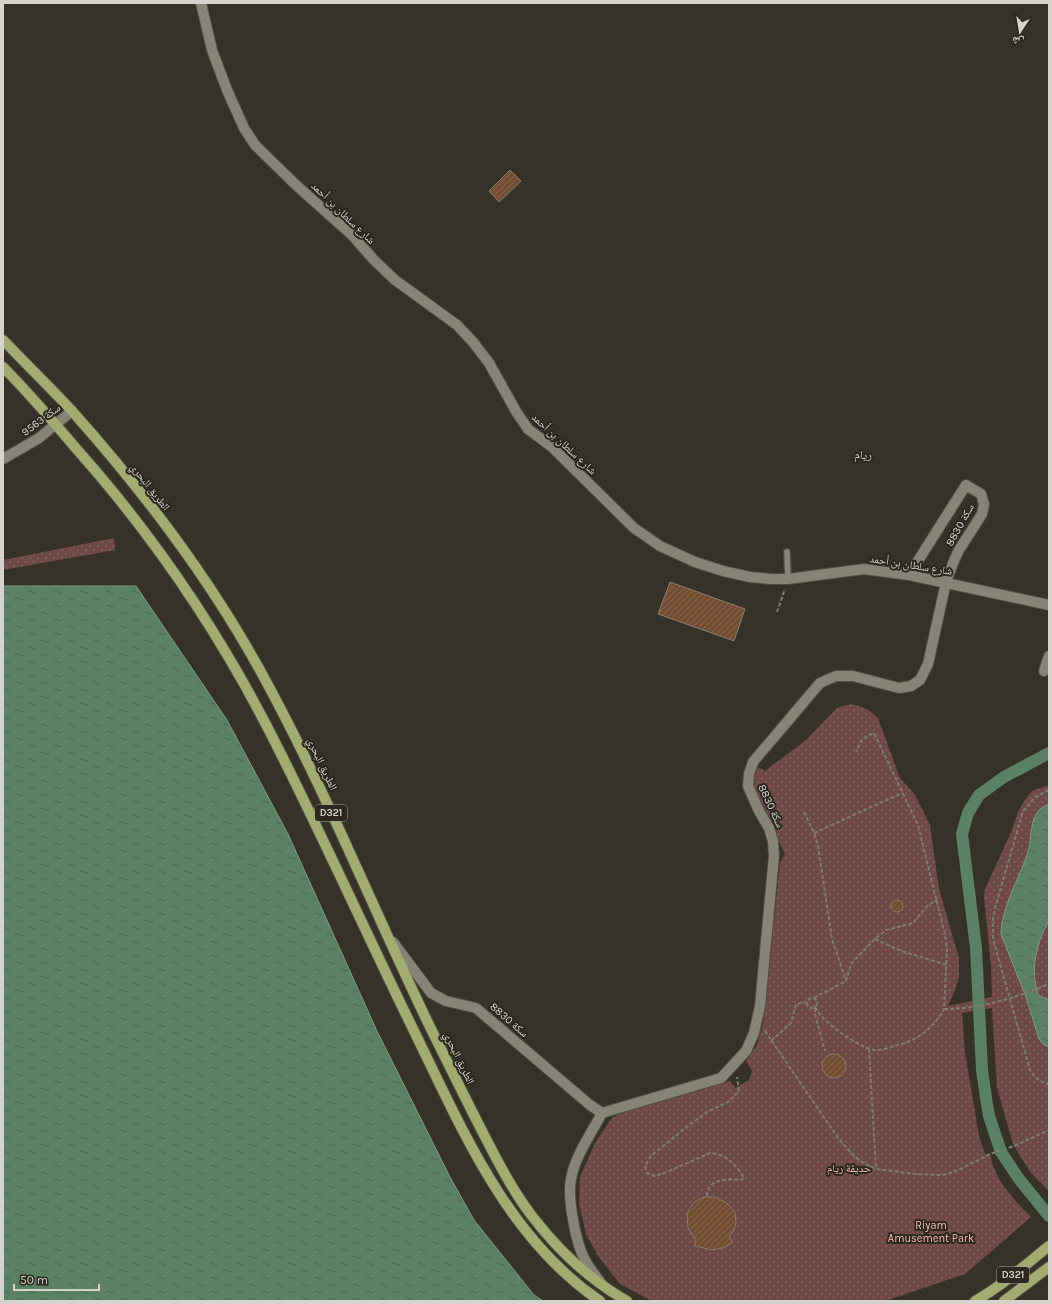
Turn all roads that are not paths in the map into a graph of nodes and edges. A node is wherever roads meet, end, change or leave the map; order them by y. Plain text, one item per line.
1 (201, 3) edge
2 (3, 340) edge
3 (3, 366) edge
4 (72, 411) junction
5 (56, 424) junction
6 (3, 459) edge
7 (787, 552) dead end
8 (909, 575) junction
9 (788, 579) junction
10 (946, 582) junction
11 (1049, 605) edge
12 (1049, 656) edge
13 (1044, 670) dead end
14 (386, 933) junction
15 (602, 1113) junction
16 (1049, 1246) edge
17 (1049, 1267) edge
18 (602, 1284) junction
19 (600, 1301) edge
20 (627, 1301) edge
21 (975, 1301) edge
22 (1004, 1301) edge

1 - 9 street, شارع سلطان بن أحمد
2 - 4 main road, الطريق البحري / D321
3 - 5 main road, D321
4 - 5 street, سكة 9563
4 - 14 main road, الطريق البحري / D321
5 - 6 street, سكة 9563
5 - 19 main road, D321
7 - 9 lane
8 - 9 street, شارع سلطان بن أحمد
8 - 10 street, شارع سلطان بن أحمد
8 - 10 street, سكة 8830
10 - 11 street, شارع سلطان بن أحمد
10 - 15 street, سكة 8830
12 - 13 street
14 - 15 street, سكة 8830
14 - 18 main road, الطريق البحري / D321
15 - 18 street
16 - 21 main road, D321
17 - 22 main road, D321
18 - 20 main road, الطريق البحري / D321

